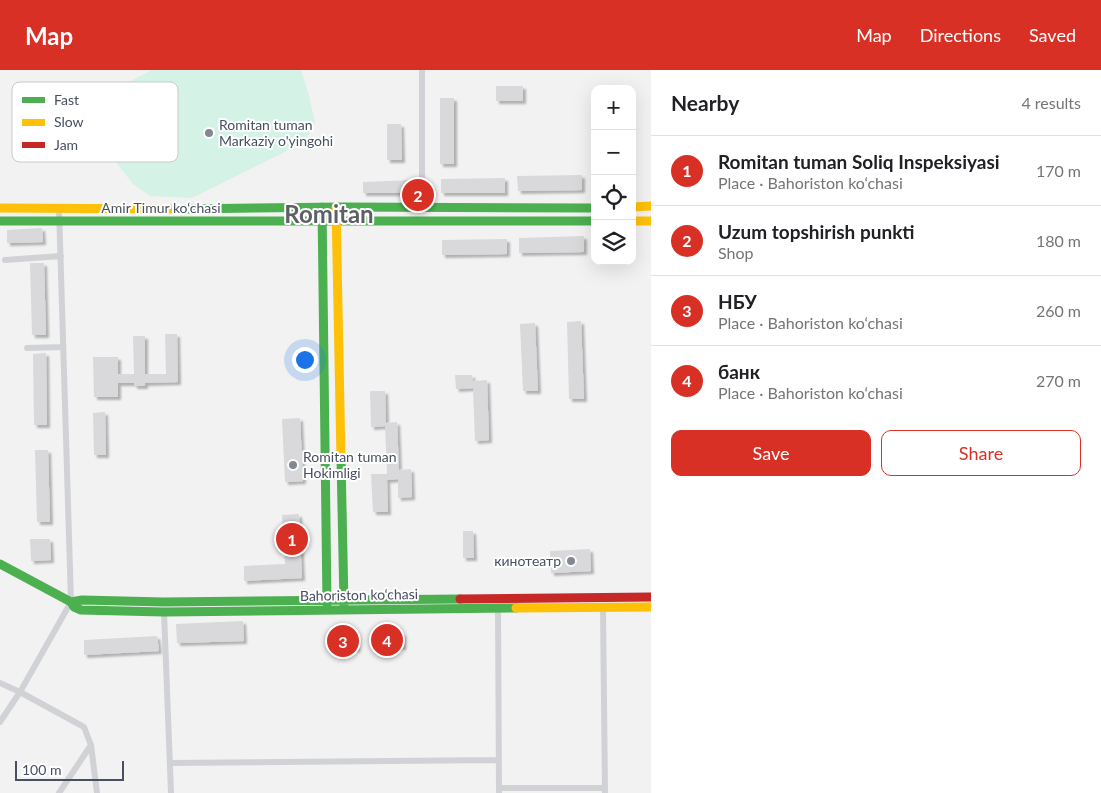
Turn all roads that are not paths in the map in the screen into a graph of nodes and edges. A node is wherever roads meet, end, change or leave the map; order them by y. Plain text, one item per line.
1 (422, 70) edge
2 (636, 206) edge
3 (651, 206) edge
4 (322, 207) junction
5 (336, 207) junction
6 (0, 208) edge
7 (59, 208) junction
8 (422, 208) junction
9 (591, 208) edge
10 (0, 221) edge
11 (60, 221) junction
12 (591, 221) edge
13 (636, 221) edge
14 (651, 221) edge
15 (322, 222) junction
16 (336, 222) junction
17 (422, 222) junction
18 (61, 256) junction
19 (5, 260) dead end
20 (63, 347) junction
21 (27, 348) dead end
22 (0, 564) edge
23 (651, 597) edge
24 (344, 599) junction
25 (327, 600) junction
26 (70, 602) junction
27 (651, 607) edge
28 (498, 608) junction
29 (603, 608) junction
30 (327, 609) junction
31 (344, 610) junction
32 (164, 612) junction
33 (0, 682) edge
34 (20, 692) junction
35 (0, 722) edge
36 (91, 745) junction
37 (498, 760) junction
38 (170, 763) junction
39 (499, 790) edge
40 (605, 791) edge
41 (59, 793) edge
42 (97, 793) edge
43 (171, 793) edge

1 - 8 street
2 - 3 street
4 - 5 street, Amir Timur ko‘chasi
4 - 7 street, Amir Timur ko‘chasi
4 - 15 street
5 - 8 street, Amir Timur ko‘chasi
5 - 16 street
6 - 7 street, Amir Timur ko‘chasi
7 - 11 street
8 - 9 street, Amir Timur ko‘chasi
8 - 17 street
10 - 11 street, Amir Timur ko‘chasi
11 - 15 street, Amir Timur ko‘chasi
11 - 18 street
12 - 17 street, Amir Timur ko‘chasi
13 - 14 street
15 - 16 street, Amir Timur ko‘chasi
15 - 25 street
16 - 17 street, Amir Timur ko‘chasi
16 - 24 street
18 - 19 street
18 - 20 street
20 - 21 street
20 - 26 street
22 - 26 street, Bahoriston ko‘chasi
23 - 24 street, Bahoriston ko‘chasi
24 - 25 street, Bahoriston ko‘chasi
24 - 31 street
25 - 26 street, Bahoriston ko‘chasi
25 - 30 street
26 - 32 street, Bahoriston ko‘chasi
26 - 34 street
27 - 29 street, Bahoriston ko‘chasi
28 - 29 street, Bahoriston ko‘chasi
28 - 31 street, Bahoriston ko‘chasi
28 - 37 street
29 - 40 street
30 - 31 street, Bahoriston ko‘chasi
30 - 32 street, Bahoriston ko‘chasi
32 - 38 street
33 - 34 street
34 - 35 street
34 - 36 street
36 - 41 street
36 - 42 street
37 - 38 street
37 - 39 street
38 - 43 street
39 - 40 street

